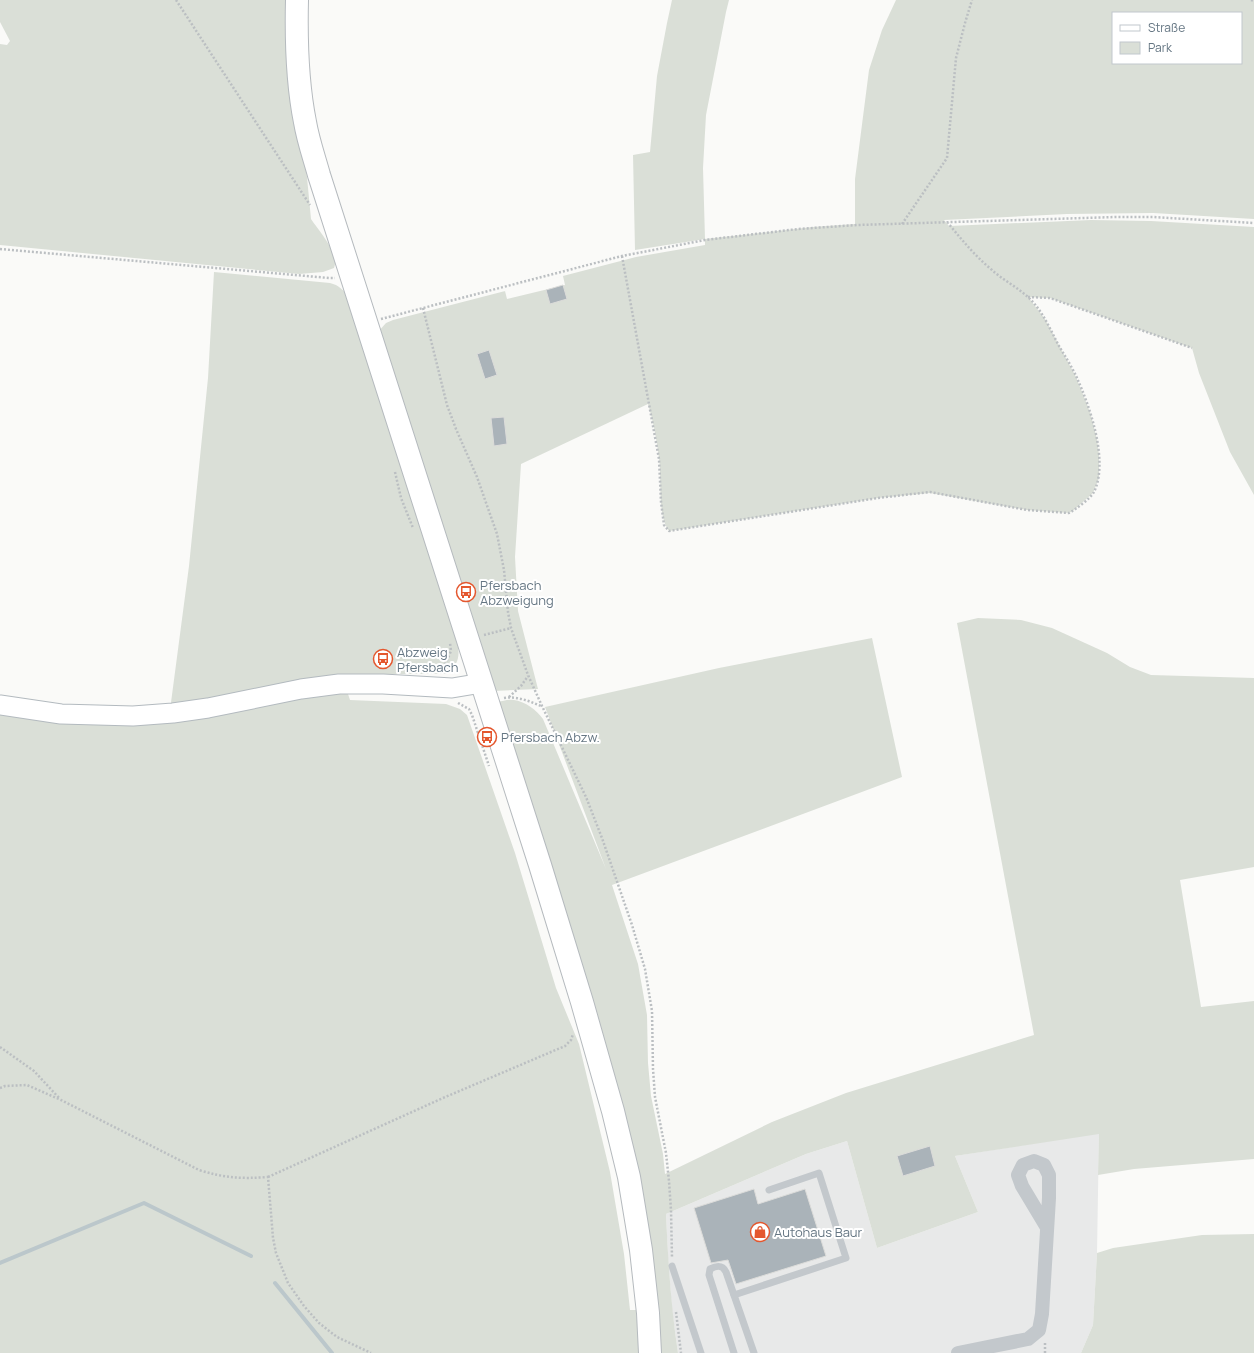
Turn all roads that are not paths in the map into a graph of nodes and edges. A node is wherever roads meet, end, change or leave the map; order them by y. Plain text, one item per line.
1 (297, 0) edge
2 (485, 692) junction
3 (0, 705) edge
4 (769, 1190) dead end
5 (1046, 1226) dead end
6 (672, 1266) road end
7 (734, 1295) junction
8 (650, 1353) edge
9 (701, 1353) edge
10 (734, 1353) edge
11 (754, 1353) edge
12 (958, 1353) edge

1 - 2 main road
2 - 3 main road
2 - 8 main road
4 - 7 lane
5 - 12 street
6 - 9 lane
7 - 10 lane
7 - 11 lane

